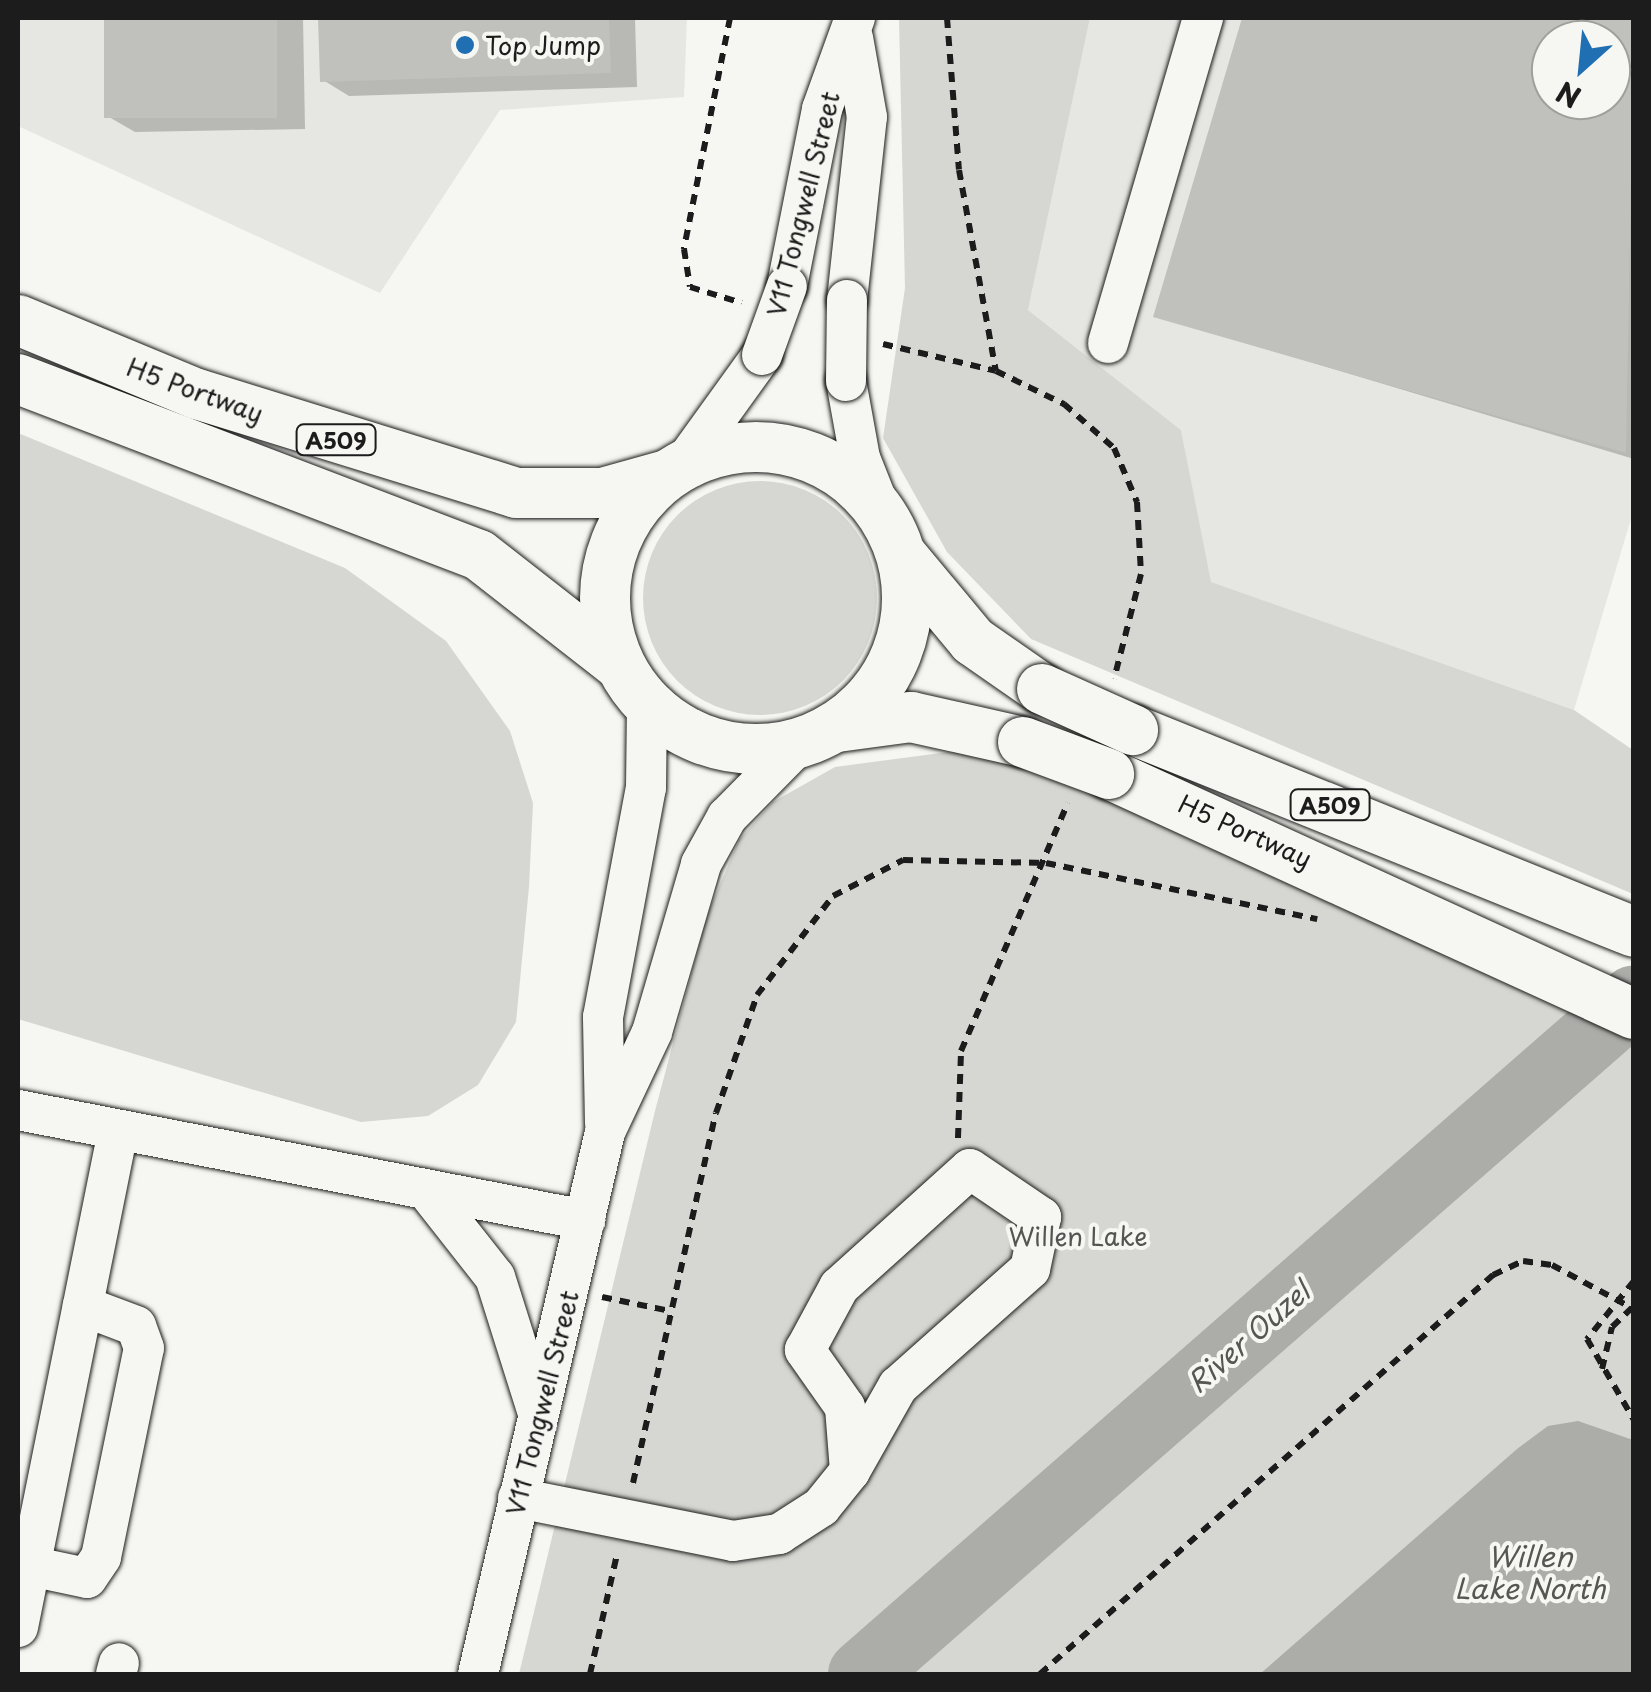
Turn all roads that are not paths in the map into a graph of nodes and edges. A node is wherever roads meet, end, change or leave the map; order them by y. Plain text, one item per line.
1 (1203, 18) edge
2 (854, 28) edge
3 (18, 320) edge
4 (1108, 343) dead end
5 (18, 378) edge
6 (674, 470) junction
7 (882, 512) junction
8 (903, 557) junction
9 (634, 684) junction
10 (818, 735) junction
11 (1634, 932) edge
12 (1634, 1014) edge
13 (18, 1110) edge
14 (118, 1131) junction
15 (605, 1132) junction
16 (428, 1192) junction
17 (585, 1220) junction
18 (84, 1306) junction
19 (537, 1410) junction
20 (850, 1471) junction
21 (518, 1498) junction
22 (30, 1566) junction
23 (18, 1627) edge
24 (478, 1674) edge

1 - 4 street
2 - 6 street, V11 Tongwell Street, bridge
2 - 7 street, V11 Tongwell Street, bridge
3 - 6 main road, H5 Portway / A509
5 - 9 main road, A509
6 - 7 main road, A509
6 - 9 main road
7 - 8 main road, A509
8 - 10 main road, A509
8 - 11 main road, H5 Portway / A509, bridge
9 - 10 main road, A509
9 - 15 street, V11 Tongwell Street
10 - 12 main road, H5 Portway / A509, bridge
10 - 15 street, V11 Tongwell Street
13 - 14 street
14 - 16 street
14 - 18 street
15 - 17 street, V11 Tongwell Street
16 - 17 street
16 - 19 street
17 - 19 street, V11 Tongwell Street
18 - 22 street
18 - 22 street
19 - 21 street, V11 Tongwell Street
20 - 20 street
20 - 21 street
21 - 24 street, V11 Tongwell Street
22 - 23 street

